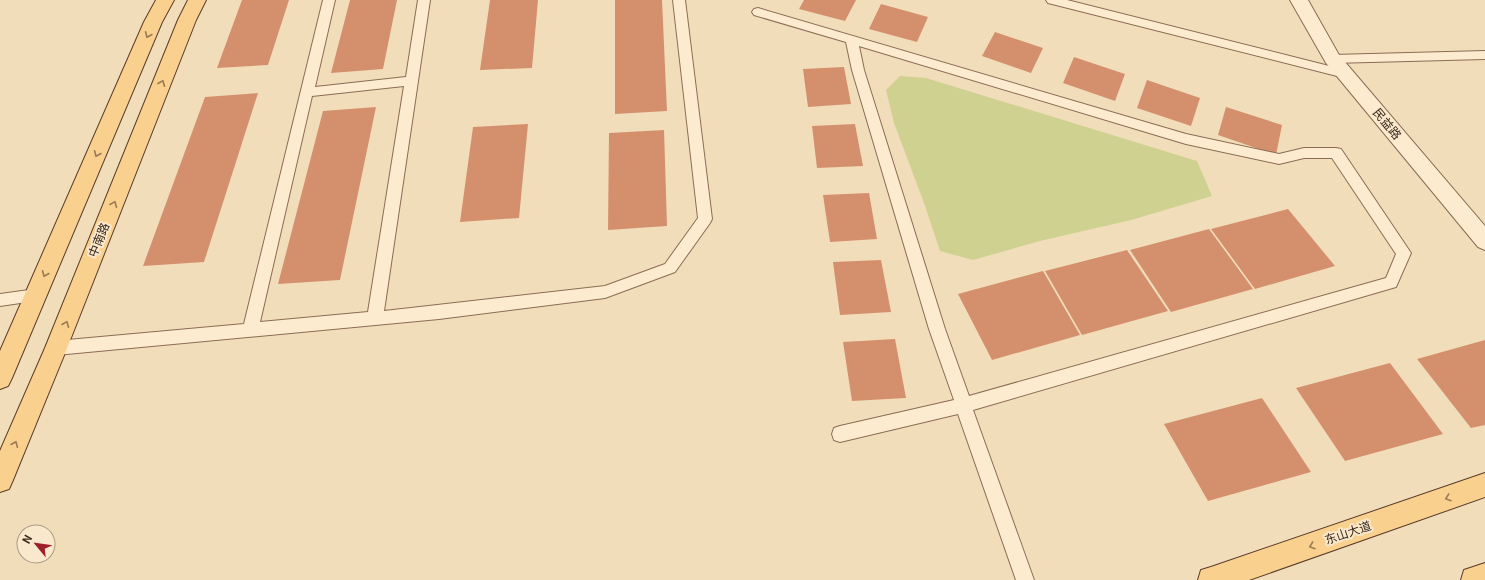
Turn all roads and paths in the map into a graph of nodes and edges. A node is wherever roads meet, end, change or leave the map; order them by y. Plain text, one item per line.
1 (165, 0) edge
2 (196, 0) edge
3 (329, 0) edge
4 (424, 0) edge
5 (679, 0) edge
6 (1052, 0) edge
7 (1299, 0) edge
8 (758, 12) dead end
9 (852, 40) junction
10 (1485, 55) edge
11 (1332, 59) junction
12 (1345, 74) junction
13 (412, 81) junction
14 (307, 92) junction
15 (1485, 241) edge
16 (36, 295) junction
17 (0, 300) edge
18 (376, 318) junction
19 (250, 330) junction
20 (56, 348) junction
21 (0, 378) edge
22 (963, 405) junction
23 (840, 434) dead end
24 (0, 480) edge
25 (1485, 485) edge
26 (1485, 576) edge
27 (1025, 580) edge
28 (1211, 580) edge
29 (1474, 580) edge

1 -> 16 main road
20 -> 2 main road, 中南路
3 - 14 lane
4 - 13 lane
5 - 18 lane
6 - 12 lane
7 - 11 street, 民益路
8 - 9 lane
9 - 22 lane
9 - 22 lane
10 - 11 lane
11 - 12 street, 民益路
12 - 15 street, 民益路
13 - 14 lane
13 - 18 lane
14 - 19 lane
16 - 17 lane
16 - 21 main road
18 - 19 lane
19 - 20 lane
24 -> 20 main road, 中南路
22 - 23 lane
22 - 27 lane
25 -> 28 main road, 东山大道
26 - 29 main road

